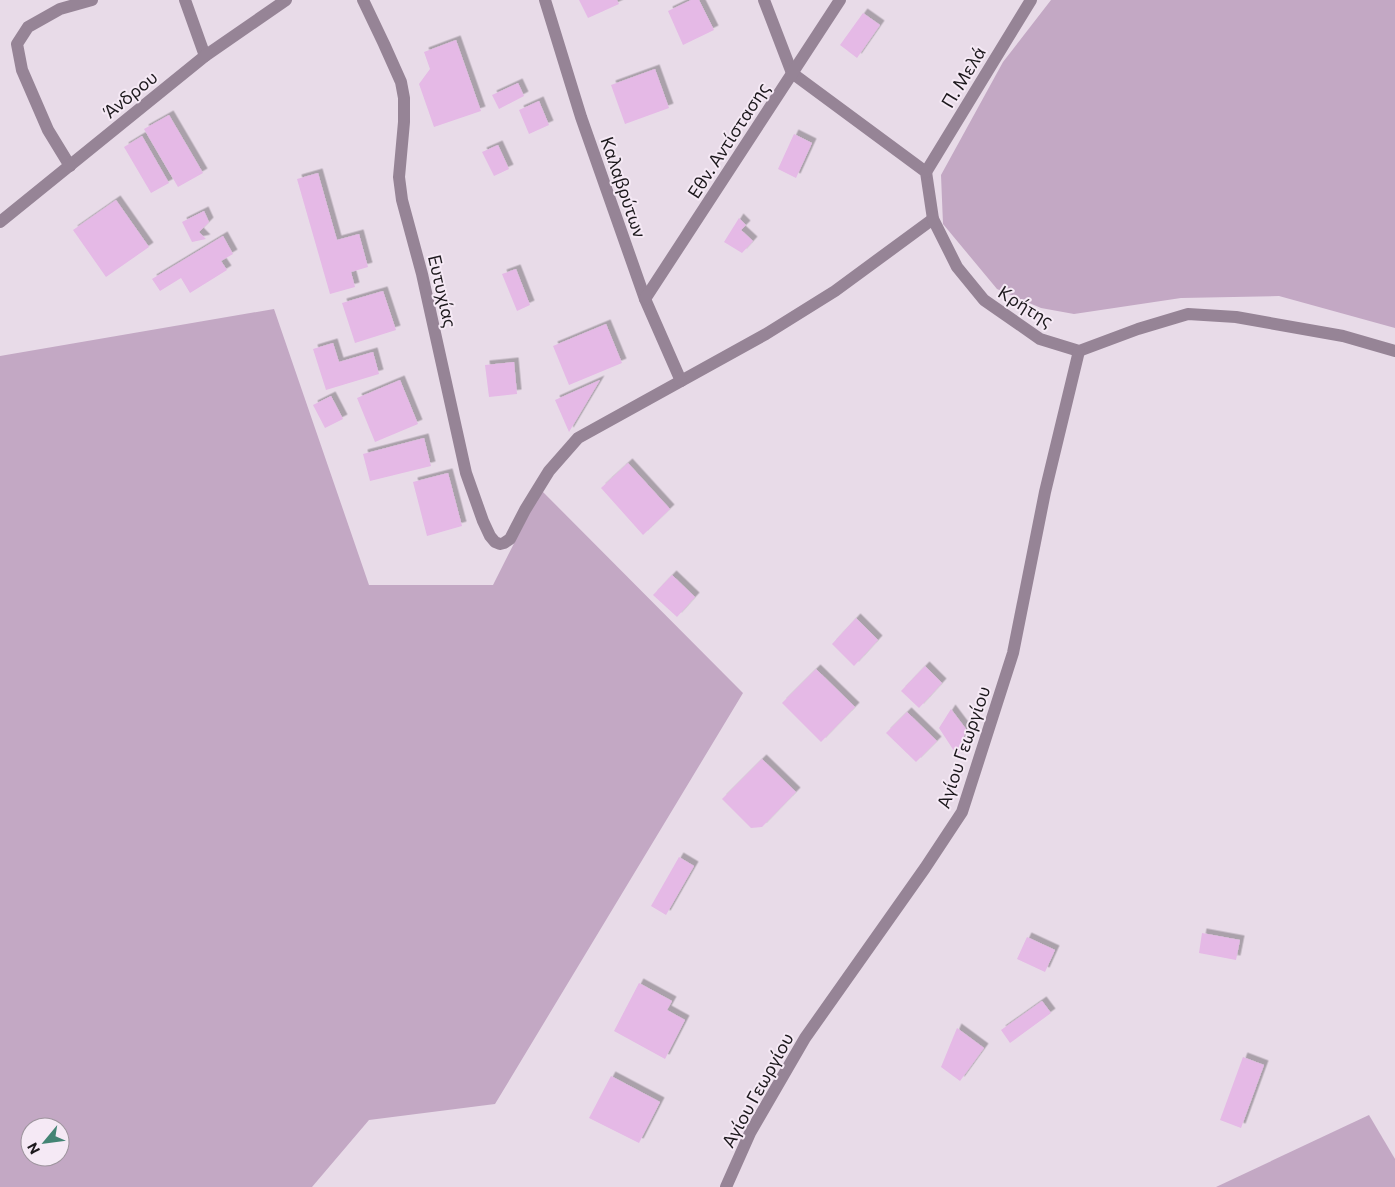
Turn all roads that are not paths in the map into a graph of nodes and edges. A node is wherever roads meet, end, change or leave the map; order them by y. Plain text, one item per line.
1 (92, 0) edge
2 (185, 0) edge
3 (286, 0) edge
4 (363, 0) edge
5 (545, 0) edge
6 (764, 0) edge
7 (840, 0) edge
8 (1031, 0) edge
9 (205, 56) junction
10 (792, 74) junction
11 (70, 166) junction
12 (926, 172) junction
13 (933, 219) junction
14 (0, 222) edge
15 (645, 299) junction
16 (1079, 351) junction
17 (1395, 351) edge
18 (681, 381) junction
19 (726, 1187) edge

1 - 11 street
2 - 9 street
3 - 9 street, Άνδρου
4 - 18 street, Ευτυχίας
5 - 15 street, Καλαβρύτων
6 - 10 street
7 - 10 street, Εθν. Αντίστασης
8 - 12 street, Π. Μελά
9 - 11 street, Άνδρου
10 - 12 street
10 - 15 street, Εθν. Αντίστασης
11 - 14 street, Άνδρου
12 - 13 street, Κρήτης
13 - 16 street, Κρήτης
13 - 18 street
15 - 18 street, Καλαβρύτων
16 - 17 street
16 - 19 street, Αγίου Γεωργίου

